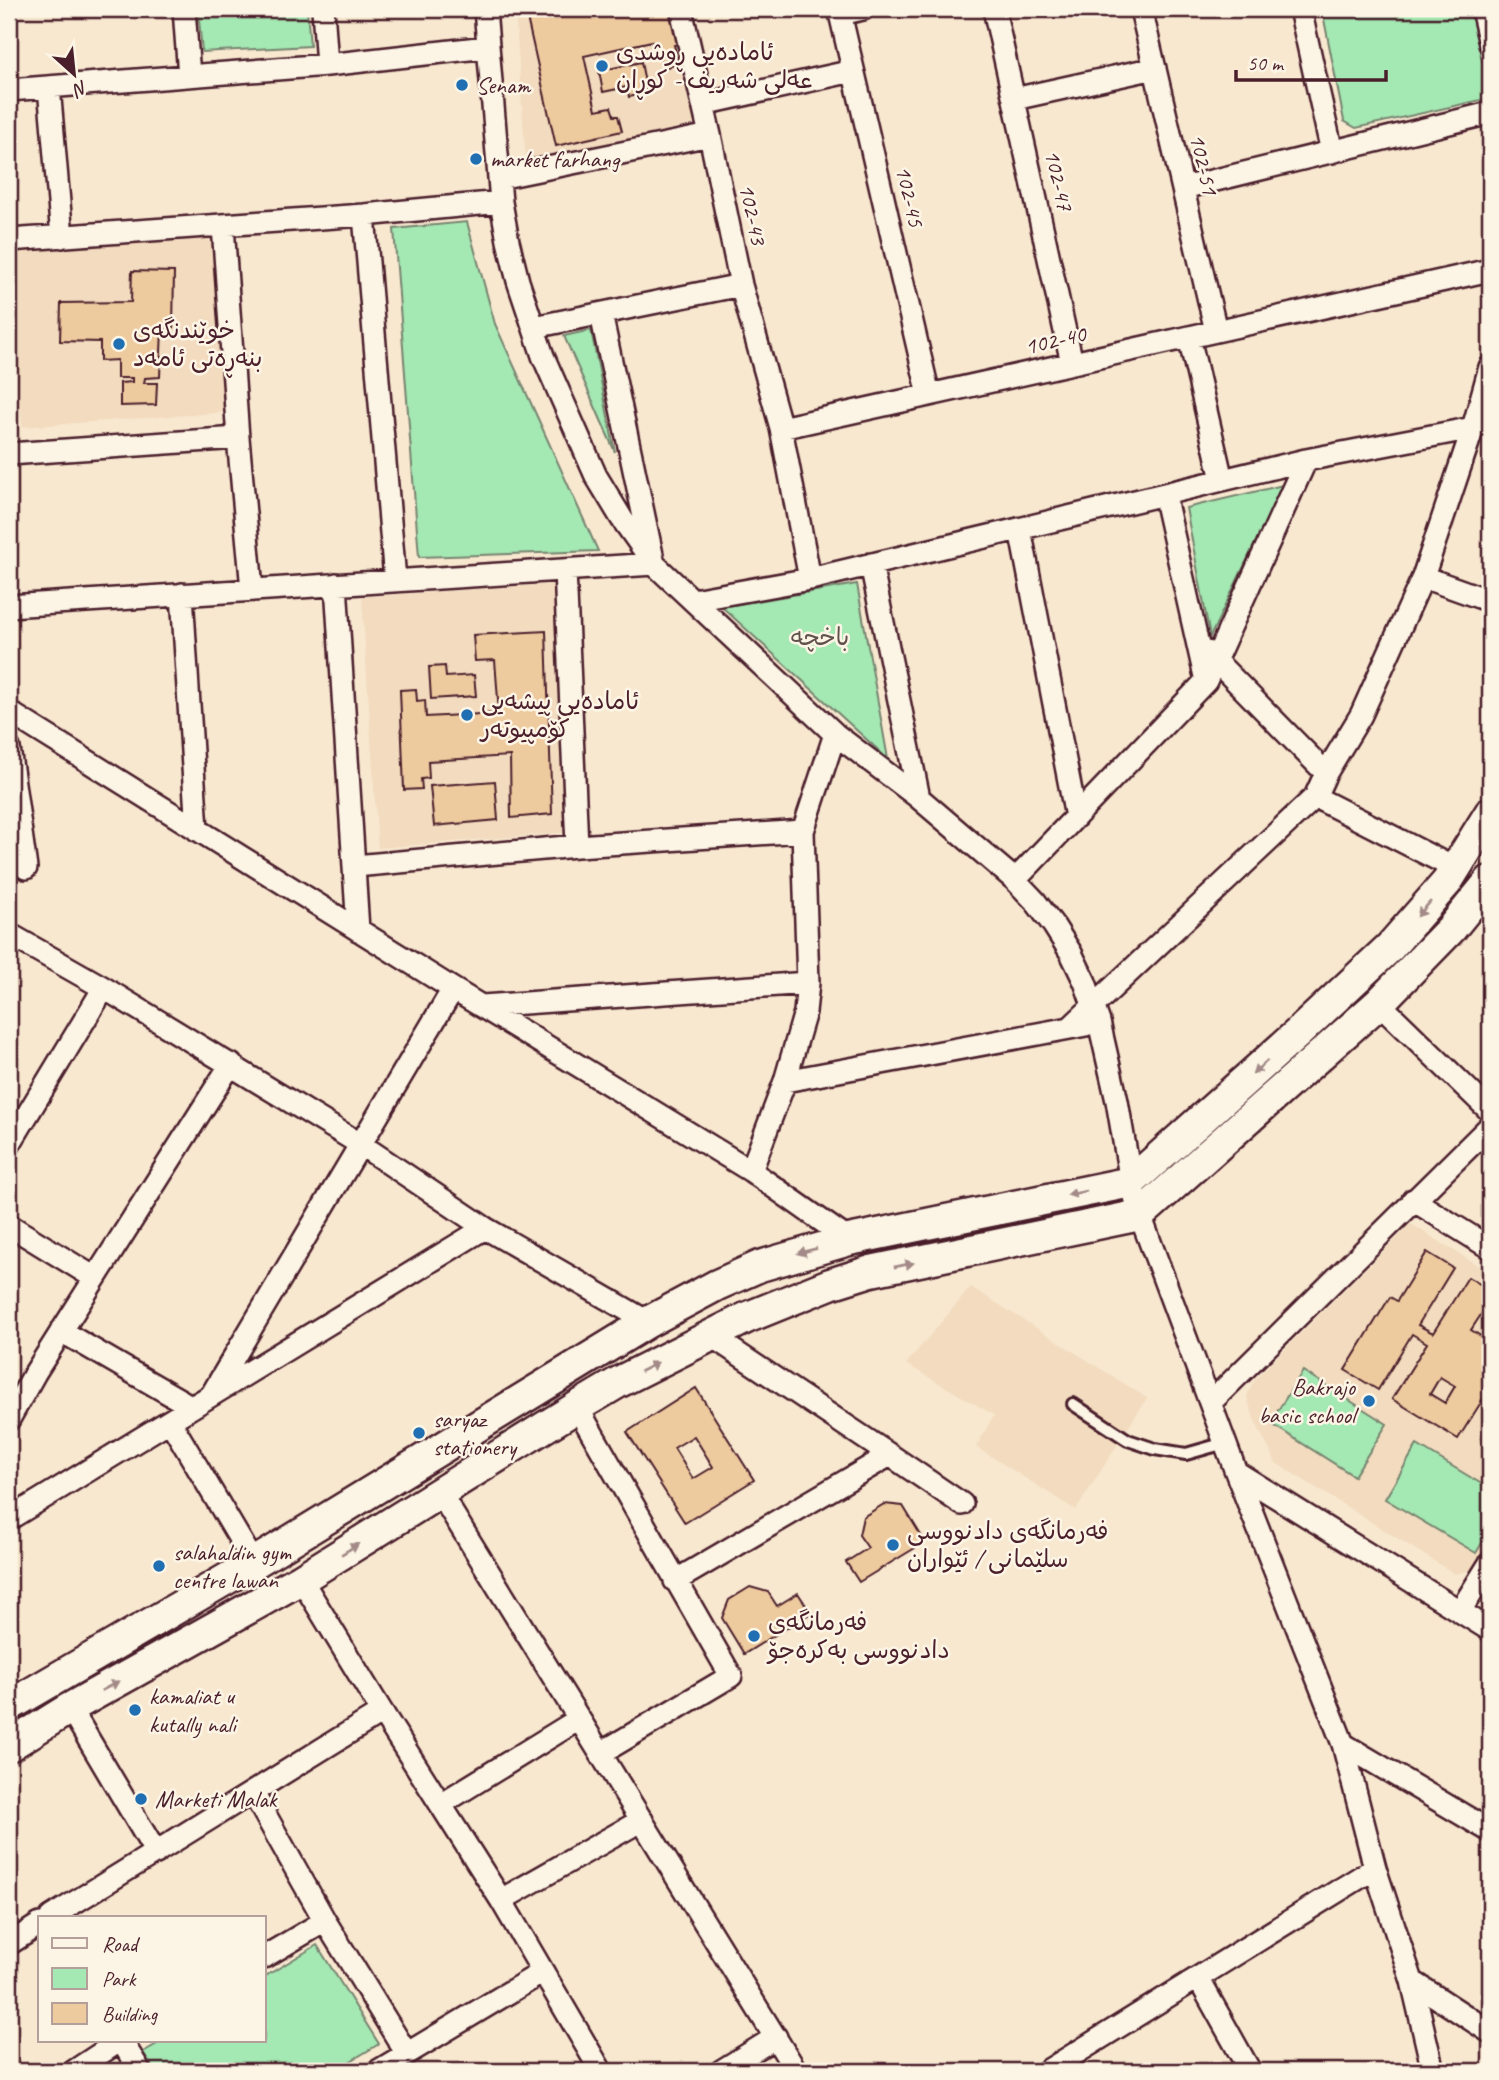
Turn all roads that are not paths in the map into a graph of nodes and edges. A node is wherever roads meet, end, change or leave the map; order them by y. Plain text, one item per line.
1 (184, 9) edge
2 (323, 9) edge
3 (485, 9) edge
4 (681, 9) edge
5 (863, 9) edge
6 (994, 9) edge
7 (1141, 9) edge
8 (1300, 9) edge
9 (1482, 9) edge
10 (839, 11) edge
11 (1490, 44) edge
12 (487, 47) junction
13 (327, 65) junction
14 (1155, 68) junction
15 (853, 71) junction
16 (189, 76) junction
17 (49, 87) junction
18 (9, 90) edge
19 (1014, 99) junction
20 (703, 104) junction
21 (1490, 113) edge
22 (710, 135) junction
23 (1332, 152) junction
24 (499, 178) junction
25 (1183, 188) junction
26 (500, 202) junction
27 (364, 215) junction
28 (223, 226) junction
29 (62, 237) junction
30 (9, 240) edge
31 (1490, 270) edge
32 (741, 285) junction
33 (601, 314) junction
34 (534, 327) junction
35 (1216, 331) junction
36 (1189, 337) junction
37 (1072, 363) junction
38 (1490, 367) edge
39 (929, 396) junction
40 (780, 428) junction
41 (1473, 428) junction
42 (237, 438) junction
43 (9, 454) edge
44 (1306, 460) junction
45 (1222, 480) junction
46 (1164, 494) junction
47 (1020, 529) junction
48 (654, 564) junction
49 (871, 564) junction
50 (565, 570) junction
51 (1423, 577) junction
52 (810, 579) junction
53 (395, 580) junction
54 (336, 584) junction
55 (252, 589) junction
56 (182, 594) junction
57 (693, 600) junction
58 (1490, 601) edge
59 (9, 606) edge
60 (1198, 642) junction
61 (1215, 660) junction
62 (1206, 681) junction
63 (9, 712) edge
64 (835, 734) junction
65 (9, 748) edge
66 (1326, 773) junction
67 (1315, 797) junction
68 (919, 798) junction
69 (1490, 813) edge
70 (1076, 817) junction
71 (197, 830) junction
72 (803, 831) junction
73 (577, 846) junction
74 (355, 866) junction
75 (26, 868) dead end
76 (1455, 869) junction
77 (1015, 880) junction
78 (1490, 881) edge
79 (358, 930) junction
80 (9, 934) edge
81 (808, 983) junction
82 (104, 988) junction
83 (453, 989) junction
84 (1379, 1003) junction
85 (482, 1006) junction
86 (1096, 1015) junction
87 (231, 1064) junction
88 (785, 1081) junction
89 (1490, 1111) edge
90 (1490, 1126) edge
91 (10, 1141) edge
92 (360, 1144) junction
93 (751, 1171) junction
94 (1131, 1182) junction
95 (1413, 1200) junction
96 (1140, 1215) junction
97 (9, 1225) edge
98 (485, 1228) junction
99 (849, 1240) junction
100 (1490, 1248) edge
101 (95, 1278) junction
102 (648, 1322) junction
103 (61, 1331) junction
104 (710, 1335) junction
105 (601, 1350) junction
106 (619, 1382) junction
107 (544, 1387) junction
108 (211, 1396) junction
109 (1211, 1402) junction
110 (1073, 1404) dead end
111 (192, 1407) junction
112 (570, 1411) junction
113 (9, 1419) edge
114 (170, 1421) junction
115 (1225, 1443) junction
116 (890, 1455) junction
117 (1236, 1472) junction
118 (440, 1493) junction
119 (962, 1504) dead end
120 (9, 1519) edge
121 (254, 1563) junction
122 (1490, 1563) edge
123 (301, 1579) junction
124 (675, 1581) junction
125 (1460, 1611) junction
126 (1490, 1630) edge
127 (12, 1696) edge
128 (70, 1708) junction
129 (382, 1712) junction
130 (579, 1719) junction
131 (1343, 1744) junction
132 (9, 1746) edge
133 (601, 1754) junction
134 (253, 1793) junction
135 (441, 1804) junction
136 (642, 1820) junction
137 (1490, 1831) edge
138 (156, 1853) junction
139 (1375, 1868) junction
140 (501, 1900) junction
141 (53, 1916) edge
142 (325, 1921) junction
143 (38, 1925) edge
144 (9, 1944) edge
145 (266, 1956) edge
146 (543, 1972) junction
147 (1198, 1978) junction
148 (1412, 1981) junction
149 (1490, 2032) edge
150 (776, 2037) junction
151 (119, 2042) edge
152 (123, 2042) edge
153 (407, 2054) junction
154 (1058, 2068) edge
155 (74, 2071) edge
156 (140, 2071) edge
157 (378, 2071) edge
158 (601, 2071) edge
159 (721, 2071) edge
160 (796, 2071) edge
161 (1250, 2071) edge
162 (1433, 2071) edge

1 - 16 street
2 - 13 street
3 - 12 street
4 - 20 street, 102-43
5 - 10 street
6 - 19 street, 102-47
7 - 14 street, 102-51
8 - 23 street
9 - 11 street
10 - 15 street, 102-45
12 - 13 street
12 - 24 street
13 - 16 street
14 - 19 street
14 - 25 street, 102-51
15 - 20 street
15 - 39 street, 102-45
16 - 17 street
17 - 18 street
17 - 29 street
19 - 37 street, 102-47
20 - 22 street, 102-43
21 - 23 street
22 - 24 street
22 - 32 street, 102-43
23 - 25 street
24 - 26 street
25 - 35 street, 102-51
26 - 27 street
26 - 34 street
27 - 28 street
27 - 53 street
28 - 29 street
28 - 42 street
29 - 30 street
31 - 35 street, 102-40
32 - 33 street
32 - 40 street, 102-43
33 - 34 street
33 - 48 street
34 - 48 street
35 - 36 street, 102-40
36 - 37 street, 102-40
36 - 45 street
37 - 39 street, 102-40
38 - 41 street
39 - 40 street, 102-40
40 - 52 street
41 - 44 street
41 - 51 street
42 - 43 street
42 - 55 street
44 - 45 street
44 - 61 street
45 - 46 street
46 - 47 street
46 - 60 street
47 - 49 street
47 - 70 street
48 - 50 street
48 - 57 street
49 - 52 street
49 - 68 street
50 - 53 street
50 - 73 street
51 - 58 street
51 - 66 street
52 - 57 street
53 - 54 street
54 - 55 street
54 - 74 street
55 - 56 street
56 - 59 street
56 - 71 street
57 - 64 street
60 - 61 street
60 - 62 street
61 - 62 street
61 - 66 street
62 - 70 street
63 - 71 street
64 - 68 street
64 - 72 street
65 - 75 street
66 - 67 street
67 - 76 street
67 - 86 street
68 - 77 street
69 - 76 main road
70 - 77 street
71 - 79 street
72 - 73 street
72 - 81 street
73 - 74 street
74 - 79 street
76 -> 94 main road
77 - 86 street
78 - 84 main road
79 - 83 street
80 - 82 street
81 - 85 street
81 - 88 street
82 - 87 street
82 - 91 street
83 - 85 street
83 - 92 street
84 - 89 street
84 - 96 main road
85 - 93 street
86 - 88 street
86 - 94 street
87 - 92 street
87 - 101 street
88 - 93 street
90 - 95 street
92 - 98 street
92 - 108 street
93 - 99 street
94 - 96 street
94 -> 99 main road
95 - 100 street
95 - 109 street
104 -> 96 main road
96 - 109 street
97 - 101 street
98 - 102 street
98 - 108 street
99 -> 102 main road
101 - 103 street
102 - 105 main road
103 - 111 street
103 - 113 street
106 -> 104 main road
104 - 116 street
105 - 106 main road
105 - 107 main road
106 - 112 main road
107 - 112 main road
107 - 121 main road
108 - 111 street
109 - 115 street
110 - 115 lane
111 - 114 street
112 - 118 main road
112 - 124 street
114 - 120 street
114 - 121 street
115 - 117 street
116 - 119 street
116 - 124 street
117 - 125 street
117 - 131 street
123 -> 118 main road
118 - 130 street
121 - 127 main road
122 - 125 street
128 -> 123 main road
123 - 129 street
124 - 133 street
125 - 126 street
128 - 132 main road
128 - 138 street
129 - 134 street
129 - 135 street
130 - 133 street
130 - 135 street
131 - 137 street
131 - 139 street
133 - 136 street
134 - 138 street
134 - 142 street
135 - 140 street
136 - 140 street
136 - 150 street
138 - 141 street
139 - 147 street
139 - 148 street
140 - 146 street
142 - 145 street
142 - 153 street
143 - 144 street
146 - 153 street
146 - 158 street
147 - 154 street
147 - 161 street
148 - 149 street
148 - 162 street
150 - 159 street
150 - 160 street
151 - 155 street
152 - 156 street
153 - 157 street

